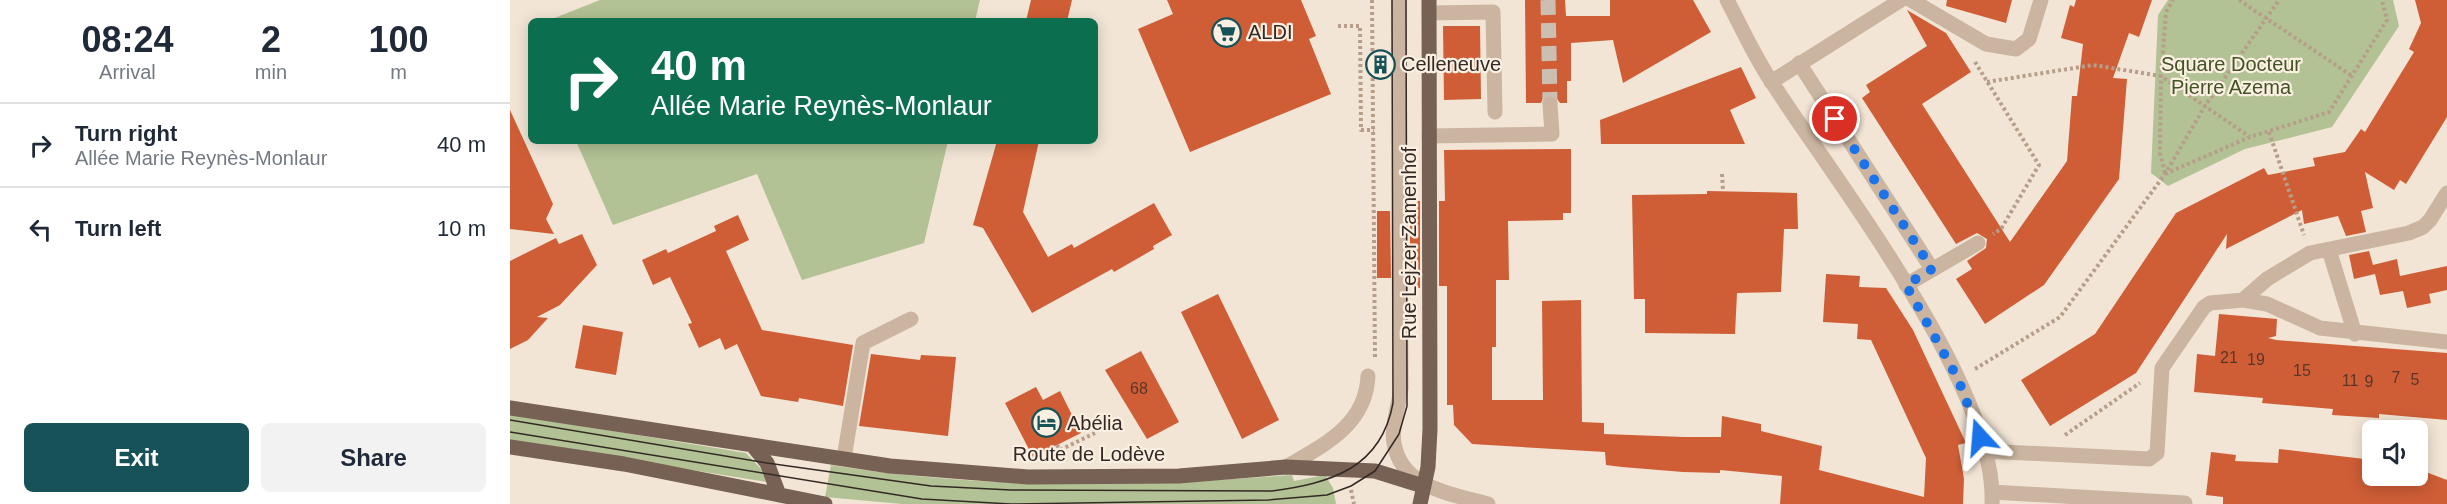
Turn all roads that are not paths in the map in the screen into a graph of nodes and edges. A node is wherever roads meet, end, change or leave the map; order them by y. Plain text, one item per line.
1 (1399, 0) edge
2 (1727, 0) edge
3 (1901, 0) edge
4 (1911, 0) edge
5 (2041, 0) edge
6 (1429, 7) edge
7 (1799, 63) junction
8 (1771, 82) junction
9 (1550, 104) tunnel mouth
10 (1495, 112) dead end
11 (1429, 136) junction
12 (2447, 193) edge
13 (1978, 243) dead end
14 (2329, 250) junction
15 (1932, 269) junction
16 (1906, 285) junction
17 (2243, 300) junction
18 (911, 319) dead end
19 (2355, 334) junction
20 (2447, 342) edge
21 (1372, 373) road end
22 (510, 408) edge
23 (753, 446) junction
24 (510, 447) edge
25 (1984, 451) junction
26 (844, 458) junction
27 (1286, 466) junction
28 (1423, 486) junction
29 (1992, 498) edge
30 (779, 500) edge
31 (2185, 503) edge
32 (825, 504) edge
33 (1420, 504) edge
34 (1488, 504) edge

1 - 28 street
2 - 8 street
3 - 7 street
4 - 5 street
6 - 10 street
6 - 11 main road, Rue Lejzer Zamenhof
7 - 8 street
7 - 15 street
8 - 16 street
9 - 11 street
11 - 28 main road, Rue Lejzer Zamenhof
12 - 14 street
13 - 15 street
14 - 17 street
14 - 19 street
15 - 16 street
16 - 25 street
17 - 19 street
17 - 25 street
18 - 26 street
19 - 20 street
21 - 27 street
22 - 23 main road, Route de Lodève
23 - 26 main road, Route de Lodève
23 - 30 main road
24 - 30 main road
25 - 29 street
26 - 27 main road, Route de Lodève
27 - 28 main road, Route de Lodève
28 - 33 main road
28 - 34 street, Route de Lodève
29 - 31 street
30 - 32 main road

